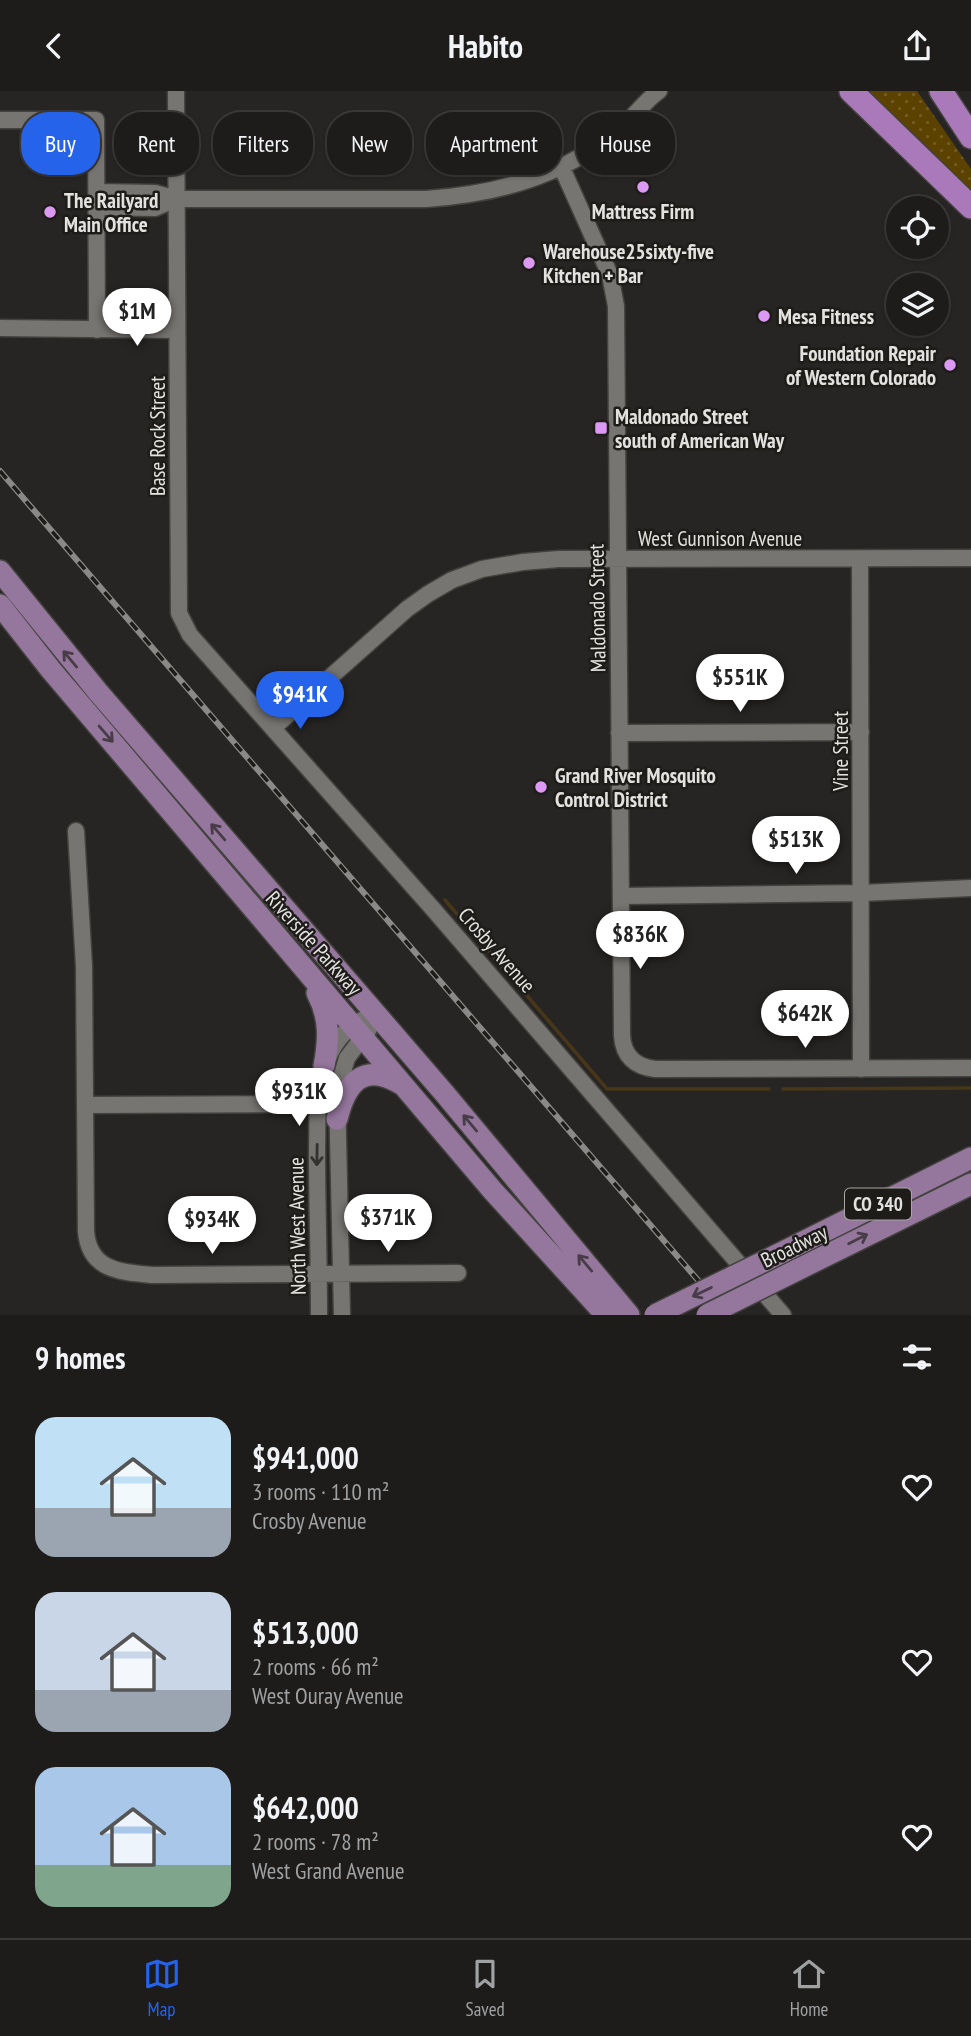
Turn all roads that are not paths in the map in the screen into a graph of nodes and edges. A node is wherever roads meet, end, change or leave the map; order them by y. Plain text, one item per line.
1 (176, 91) edge
2 (851, 91) edge
3 (941, 91) edge
4 (657, 92) edge
5 (0, 120) edge
6 (971, 137) edge
7 (562, 168) joint
8 (541, 175) edge
9 (176, 199) junction
10 (98, 200) junction
11 (971, 207) edge
12 (0, 328) edge
13 (97, 330) junction
14 (177, 330) junction
15 (971, 558) edge
16 (617, 559) junction
17 (860, 559) junction
18 (0, 571) edge
19 (0, 605) edge
20 (178, 613) joint
21 (273, 728) junction
22 (861, 732) junction
23 (619, 733) junction
24 (76, 831) dead end
25 (971, 888) edge
26 (862, 893) junction
27 (622, 896) junction
28 (303, 967) junction
29 (377, 1014) junction
30 (358, 1031) junction
31 (324, 1066) junction
32 (971, 1068) edge
33 (861, 1069) junction
34 (405, 1087) junction
35 (299, 1104) dead end
36 (85, 1105) junction
37 (337, 1119) junction
38 (971, 1158) edge
39 (971, 1184) edge
40 (319, 1273) junction
41 (341, 1273) junction
42 (458, 1273) dead end
43 (319, 1315) edge
44 (341, 1315) edge
45 (606, 1315) edge
46 (629, 1315) edge
47 (655, 1315) edge
48 (706, 1315) edge
49 (783, 1315) edge

1 - 9 street, Base Rock Street
2 - 11 highway
3 - 6 highway
4 - 7 street
5 - 10 street
7 - 16 street, Maldonado Street
8 - 9 street
9 - 10 street
9 - 14 street, Base Rock Street
10 - 13 street
12 - 13 street
13 - 14 street
14 - 20 street, Base Rock Street
15 - 17 street, West Gunnison Avenue
16 - 17 street, West Gunnison Avenue
16 - 21 street, West Gunnison Avenue
16 - 23 street, Maldonado Street
17 - 22 street, Vine Street
29 -> 18 main road, Riverside Parkway
19 -> 28 main road, Riverside Parkway
20 - 21 street, Crosby Avenue
21 - 49 street, Crosby Avenue
22 - 23 street
22 - 26 street, Vine Street
23 - 27 street, Maldonado Street
24 - 36 street
25 - 26 street
26 - 27 street
26 - 33 street, Vine Street
27 - 33 street, Maldonado Street
28 - 30 main road, Riverside Parkway
28 - 31 main road
29 - 30 street, North West Avenue
46 -> 29 main road, Riverside Parkway
30 - 31 street, North West Avenue
30 - 34 main road, Riverside Parkway
30 - 37 street, North West Avenue
31 -> 40 street, North West Avenue
32 - 33 street
34 - 37 main road
34 - 45 main road, Riverside Parkway
35 - 36 street
36 - 40 street
37 - 41 street, North West Avenue
38 -> 47 main road, Broadway / CO 340, bridge
48 -> 39 main road, Broadway / CO 340, bridge
40 - 41 street
40 - 43 street, North West Avenue
41 - 42 street
41 - 44 street, North West Avenue

